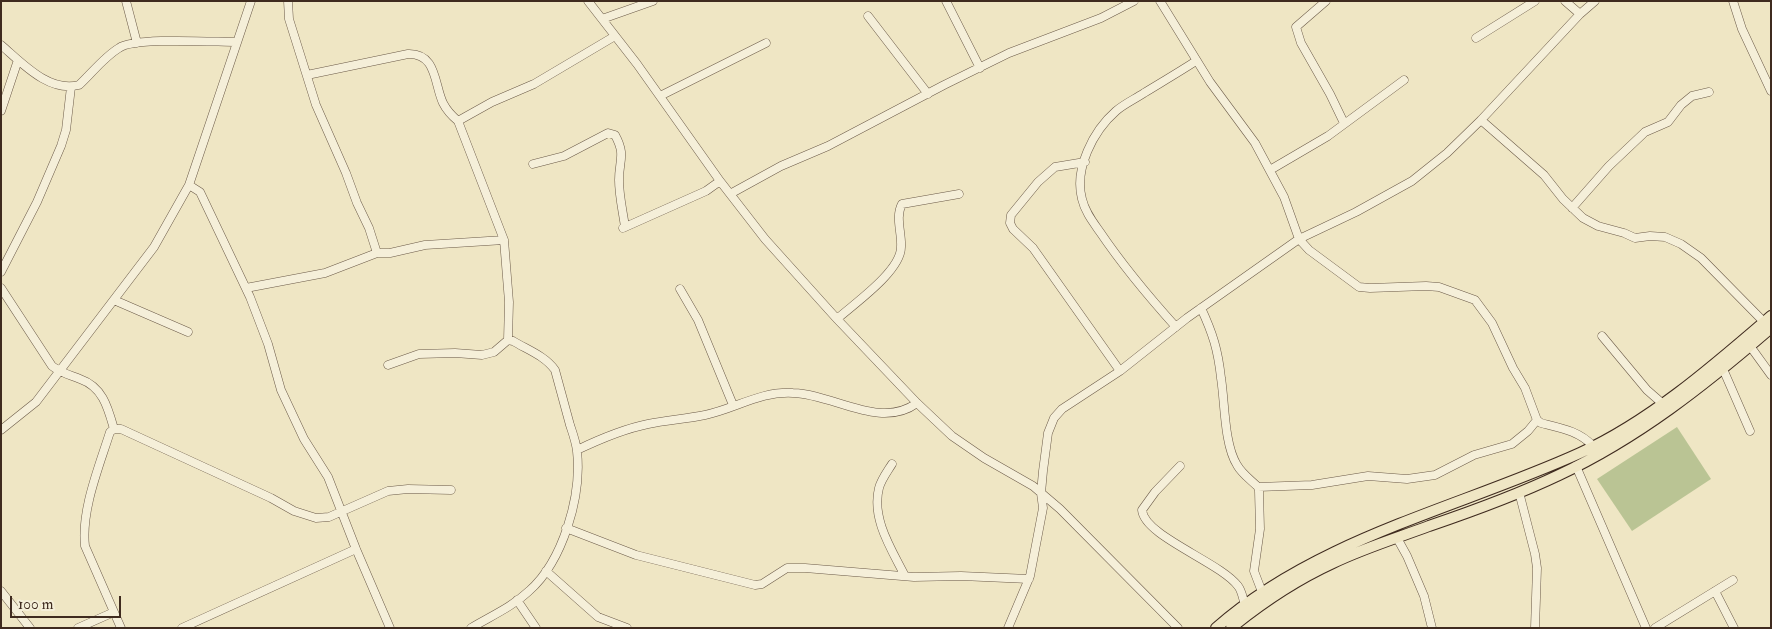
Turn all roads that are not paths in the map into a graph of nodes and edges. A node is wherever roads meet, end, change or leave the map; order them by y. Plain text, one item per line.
1 (126, 1) edge
2 (251, 1) edge
3 (288, 1) edge
4 (588, 1) edge
5 (654, 1) edge
6 (946, 1) edge
7 (1134, 1) edge
8 (1160, 1) edge
9 (1326, 1) edge
10 (1535, 1) edge
11 (1565, 1) edge
12 (1595, 1) edge
13 (1733, 1) edge
14 (1580, 14) junction
15 (868, 16) dead end
16 (602, 19) junction
17 (615, 36) junction
18 (1476, 38) dead end
19 (237, 42) junction
20 (137, 43) junction
21 (766, 43) dead end
22 (1, 45) edge
23 (18, 60) junction
24 (1196, 61) junction
25 (980, 68) junction
26 (307, 75) junction
27 (1404, 80) dead end
28 (71, 87) junction
29 (1771, 91) edge
30 (1709, 92) dead end
31 (928, 94) junction
32 (660, 96) junction
33 (1, 110) edge
34 (1481, 120) junction
35 (458, 121) junction
36 (1344, 124) junction
37 (1085, 162) junction
38 (533, 164) dead end
39 (1270, 170) junction
40 (720, 180) junction
41 (189, 185) junction
42 (730, 194) junction
43 (959, 194) dead end
44 (1572, 208) junction
45 (1299, 239) junction
46 (504, 240) junction
47 (376, 253) junction
48 (1, 272) edge
49 (1, 288) edge
50 (246, 288) junction
51 (680, 289) dead end
52 (114, 300) junction
53 (1201, 308) junction
54 (837, 319) junction
55 (1768, 322) edge
56 (1176, 327) junction
57 (188, 332) dead end
58 (1602, 336) dead end
59 (508, 340) junction
60 (1750, 346) junction
61 (388, 365) dead end
62 (1723, 369) junction
63 (1120, 371) junction
64 (59, 372) junction
65 (1771, 375) edge
66 (917, 403) junction
67 (1663, 404) junction
68 (734, 405) junction
69 (1537, 420) junction
70 (2, 428) edge
71 (114, 429) junction
72 (1750, 431) dead end
73 (1593, 446) junction
74 (577, 450) junction
75 (892, 464) dead end
76 (1180, 466) dead end
77 (1576, 466) junction
78 (1258, 487) junction
79 (451, 490) dead end
80 (1519, 492) junction
81 (1042, 493) junction
82 (341, 511) junction
83 (566, 528) junction
84 (1397, 538) junction
85 (356, 549) junction
86 (546, 571) junction
87 (905, 576) junction
88 (1029, 579) junction
89 (1733, 580) dead end
90 (1, 591) edge
91 (1715, 591) junction
92 (1262, 592) junction
93 (518, 600) junction
94 (1245, 605) junction
95 (114, 612) junction
96 (30, 628) edge
97 (78, 628) edge
98 (122, 628) edge
99 (182, 628) edge
100 (390, 628) edge
101 (471, 628) edge
102 (536, 628) edge
103 (627, 628) edge
104 (1008, 628) edge
105 (1178, 628) edge
106 (1216, 628) edge
107 (1231, 628) edge
108 (1430, 628) edge
109 (1534, 628) edge
110 (1646, 628) edge
111 (1655, 628) edge
112 (1734, 628) edge

1 - 20 street
2 - 19 street
3 - 26 street
4 - 16 street
5 - 16 street
6 - 25 street
7 - 25 street
8 - 24 street
9 - 36 street
10 - 18 street
11 - 14 street
12 - 14 street
13 - 29 street
14 - 34 street
15 - 31 street
16 - 17 street
17 - 32 street
17 - 35 street
19 - 20 street
19 - 41 street
20 - 28 street
21 - 32 street
22 - 23 street
23 - 28 street
23 - 33 street
24 - 37 street
24 - 39 street
25 - 31 street
26 - 35 street
26 - 47 street
27 - 36 street
28 - 48 street
30 - 44 street
31 - 42 street
32 - 40 street
34 - 44 street
34 - 45 street
35 - 46 street
36 - 39 street
37 - 56 street
37 - 63 street
38 - 40 street
39 - 45 street
40 - 42 street
41 - 50 street
41 - 52 street
42 - 54 street
43 - 54 street
44 - 55 street
45 - 53 street
45 - 69 street
46 - 47 street
46 - 59 street
47 - 50 street
49 - 64 street
50 - 82 street
51 - 68 street
52 - 57 street
52 - 64 street
53 - 56 street
53 - 78 street
54 - 66 street
55 - 60 main road
55 - 67 main road
56 - 63 street
58 - 67 street
59 - 61 street
59 - 74 street
60 - 62 main road
60 - 65 street
62 - 72 street
62 - 77 main road
63 - 81 street
64 - 70 street
64 - 71 street
66 - 68 street
66 - 81 street
67 - 73 main road
68 - 74 street
69 - 73 street
69 - 78 street
71 - 82 street
71 - 95 street
73 - 92 main road
74 - 83 street
75 - 87 street
76 - 94 street
77 - 80 main road
77 - 110 street
78 - 92 street
79 - 82 street
80 - 84 main road
80 - 109 street
81 - 88 street
81 - 105 street
82 - 85 street
83 - 86 street
83 - 87 street
84 - 107 main road
84 - 108 street
85 - 99 street
85 - 100 street
86 - 93 street
86 - 103 street
87 - 88 street
88 - 104 street
89 - 91 street
90 - 96 street
91 - 111 street
91 - 112 street
92 - 94 main road
93 - 101 street
93 - 102 street
94 - 106 main road
95 - 97 street
95 - 98 street

